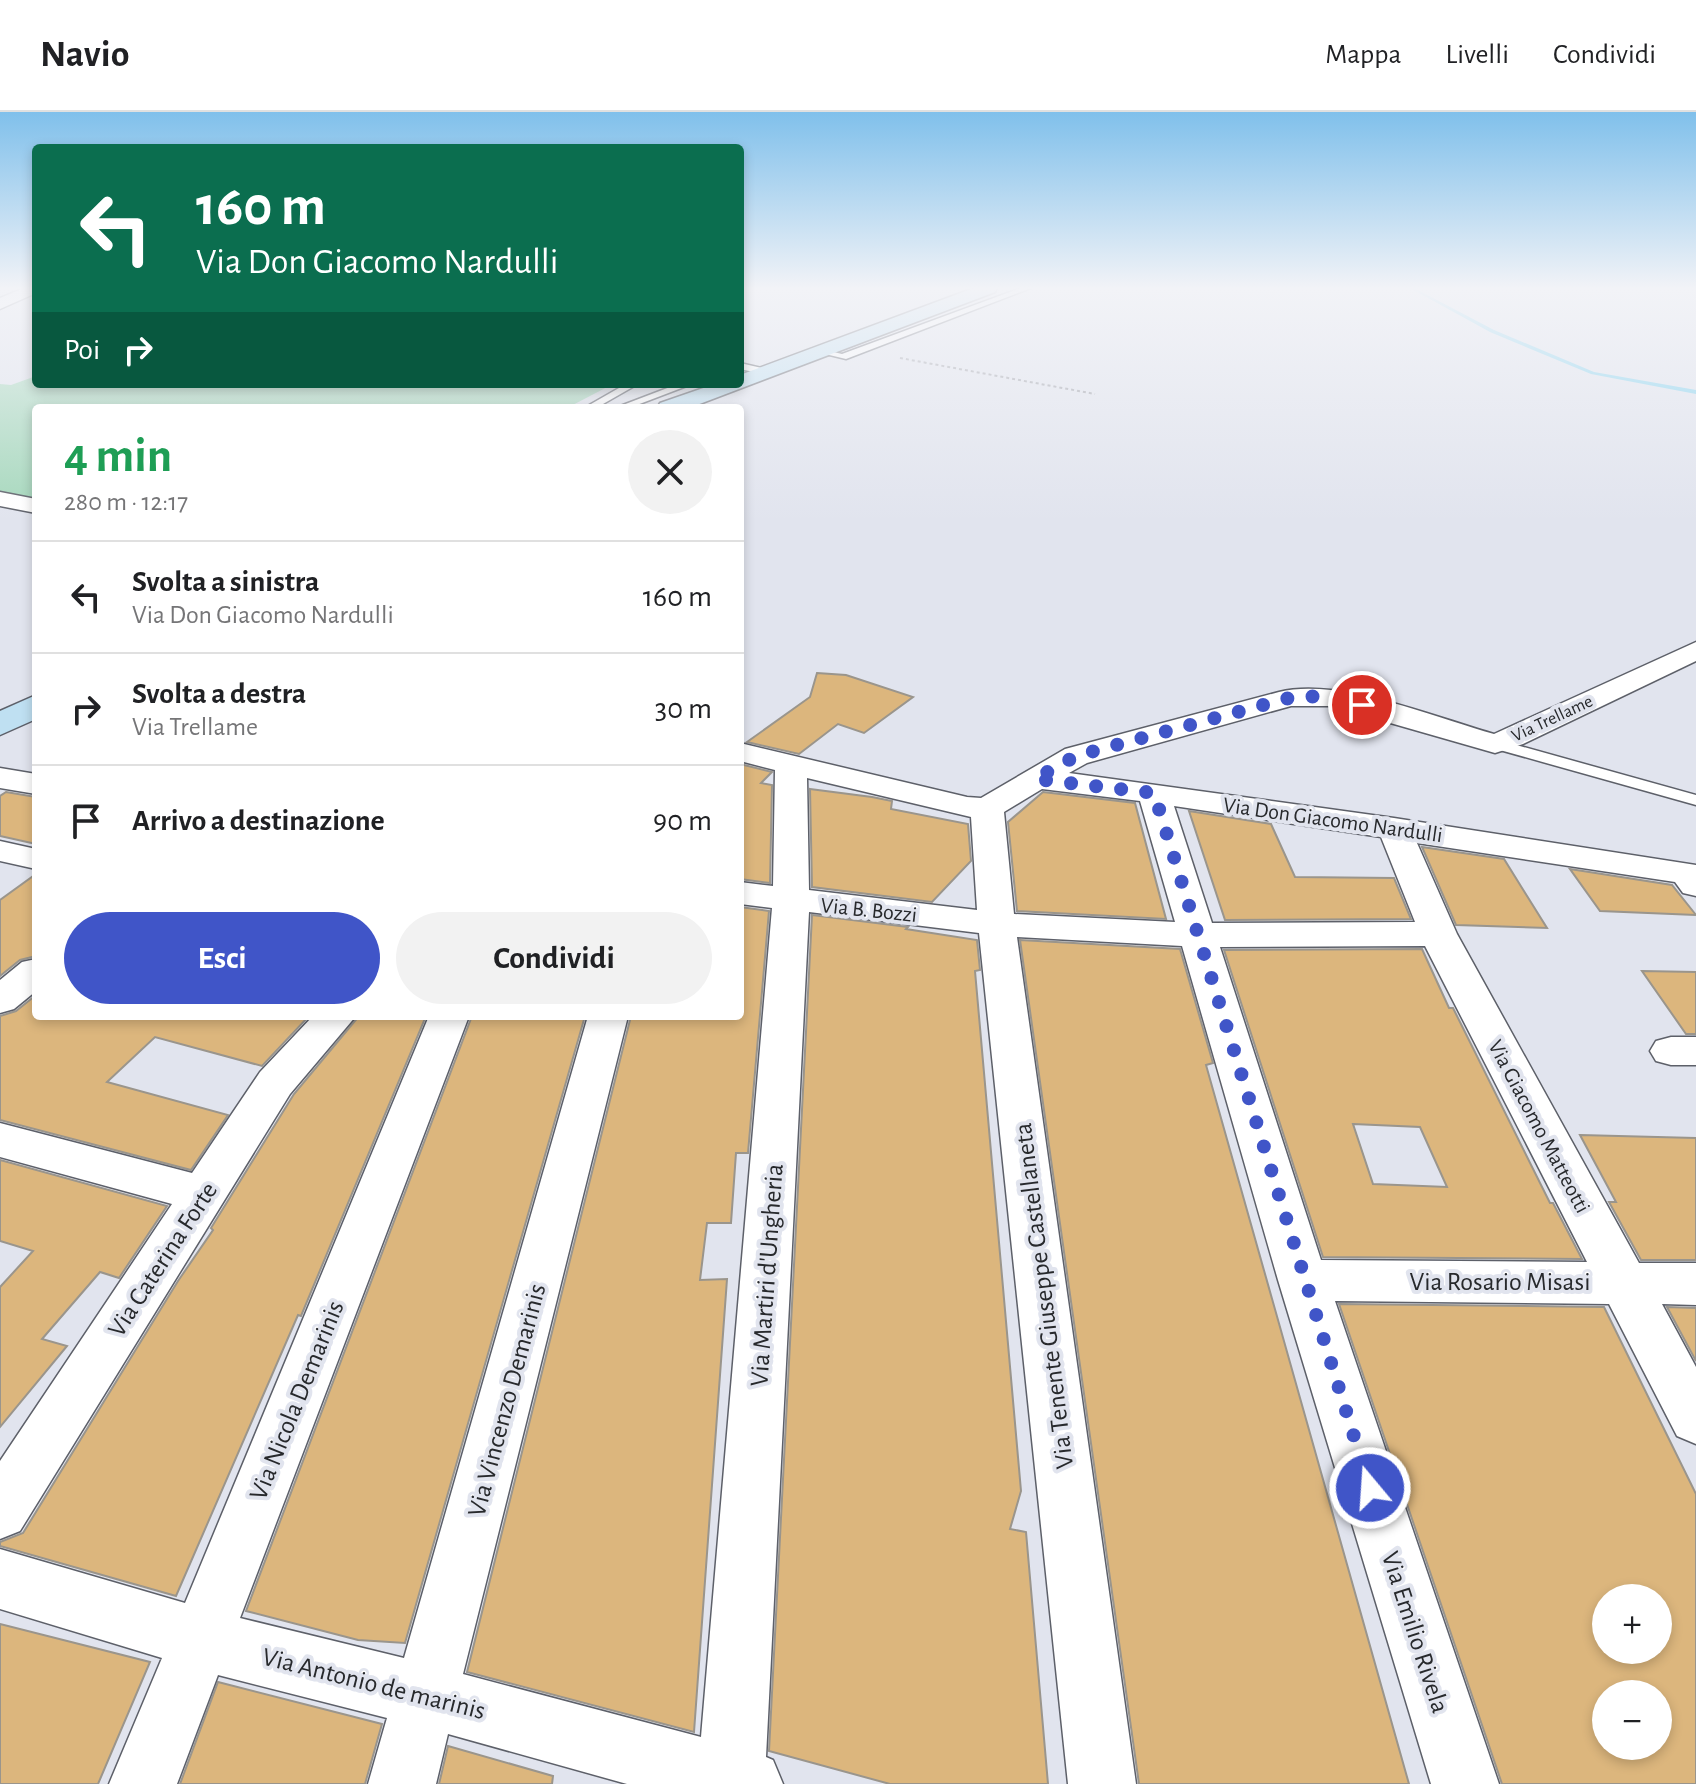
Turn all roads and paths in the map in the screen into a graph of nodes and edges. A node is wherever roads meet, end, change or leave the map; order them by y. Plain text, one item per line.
1 (784, 366) edge
2 (942, 366) edge
3 (744, 367) edge
4 (768, 372) junction
5 (744, 381) edge
6 (626, 388) edge
7 (676, 388) edge
8 (723, 388) edge
9 (1095, 394) dead end
10 (596, 404) edge
11 (631, 404) edge
12 (679, 404) edge
13 (0, 499) edge
14 (32, 505) edge
15 (1696, 650) edge
16 (32, 707) edge
17 (0, 725) edge
18 (1495, 744) junction
19 (744, 753) edge
20 (791, 766) junction
21 (0, 778) edge
22 (1035, 779) junction
23 (32, 783) edge
24 (1154, 793) junction
25 (1696, 800) edge
26 (987, 808) junction
27 (1394, 828) junction
28 (0, 851) edge
29 (32, 858) edge
30 (1693, 876) edge
31 (744, 894) edge
32 (791, 901) junction
33 (997, 924) junction
34 (1438, 934) junction
35 (1199, 935) junction
36 (32, 974) edge
37 (0, 1000) edge
38 (332, 1020) edge
39 (447, 1020) edge
40 (607, 1020) edge
41 (0, 1140) edge
42 (203, 1194) junction
43 (1303, 1280) junction
44 (1623, 1281) junction
45 (1696, 1284) edge
46 (1696, 1419) edge
47 (0, 1511) edge
48 (0, 1579) edge
49 (201, 1639) junction
50 (426, 1696) junction
51 (737, 1782) edge
52 (143, 1784) edge
53 (402, 1784) edge
54 (1102, 1784) edge
55 (1465, 1784) edge

1 - 4 street
2 - 9 path
3 - 4 lane
4 - 5 street
6 - 10 lane
7 - 11 lane
8 - 12 street
13 - 14 street
15 - 18 street, Via Trellame
16 - 17 street
18 - 22 street, Via Trellame
18 - 25 lane
19 - 20 street
20 - 26 street
20 - 32 street, Via Martiri d'Ungheria
21 - 23 street
22 - 24 street, Via Don Giacomo Nardulli
22 - 26 street
24 - 27 street, Via Don Giacomo Nardulli
24 - 35 street, Via Emilio Rivela
26 - 33 street, Via Tenente Giuseppe Castellaneta
27 - 30 street, Via Don Giacomo Nardulli
27 - 34 street, Via Giacomo Matteotti
28 - 29 street
31 - 32 street, Via B. Bozzi
32 - 33 street, Via B. Bozzi
32 - 51 street, Via Martiri d'Ungheria
33 - 35 street, Via B. Bozzi
33 - 54 street, Via Tenente Giuseppe Castellaneta
34 - 35 street, Via B. Bozzi
34 - 44 street, Via Giacomo Matteotti
35 - 43 street, Via Emilio Rivela
36 - 37 street
38 - 42 street, Via Caterina Forte
39 - 49 street, Via Nicola Demarinis
40 - 50 street, Via Vincenzo Demarinis
41 - 42 street
42 - 47 street, Via Caterina Forte
43 - 44 street, Via Rosario Misasi
43 - 55 street, Via Emilio Rivela
44 - 45 street, Via Rosario Misasi
44 - 46 street, Via Giacomo Matteotti
48 - 49 street, Via Antonio de marinis
49 - 50 street, Via Antonio de marinis
49 - 52 street, Via Nicola Demarinis
50 - 51 street, Via Antonio de marinis
50 - 53 street, Via Vincenzo Demarinis

